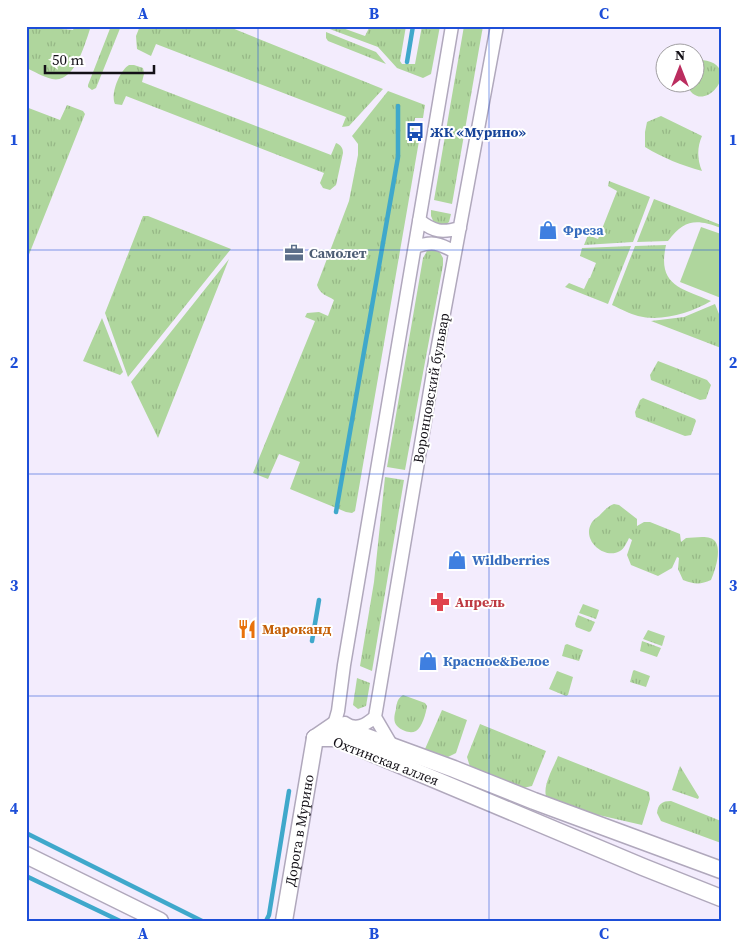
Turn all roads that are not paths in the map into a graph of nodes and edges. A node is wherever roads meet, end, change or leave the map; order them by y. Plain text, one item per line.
1 (452, 26) edge
2 (497, 26) edge
3 (419, 220) junction
4 (460, 228) junction
5 (415, 247) junction
6 (455, 252) junction
7 (375, 718) junction
8 (336, 725) junction
9 (315, 738) joint
10 (392, 746) junction
11 (26, 855) edge
12 (721, 870) edge
13 (721, 898) edge
14 (160, 921) edge
15 (284, 921) edge

1 - 3 street
2 - 4 street, Воронцовский бульвар
3 - 4 street
3 - 5 street
4 - 6 street, Воронцовский бульвар
5 - 6 street
5 - 8 street
6 - 7 street, Воронцовский бульвар
7 - 8 street
7 - 10 street
8 - 9 street, Охтинская аллея
8 - 10 street, Охтинская аллея
8 - 13 street, Охтинская аллея
9 - 15 street, Дорога в Мурино
10 - 12 street, Охтинская аллея
11 - 14 street

